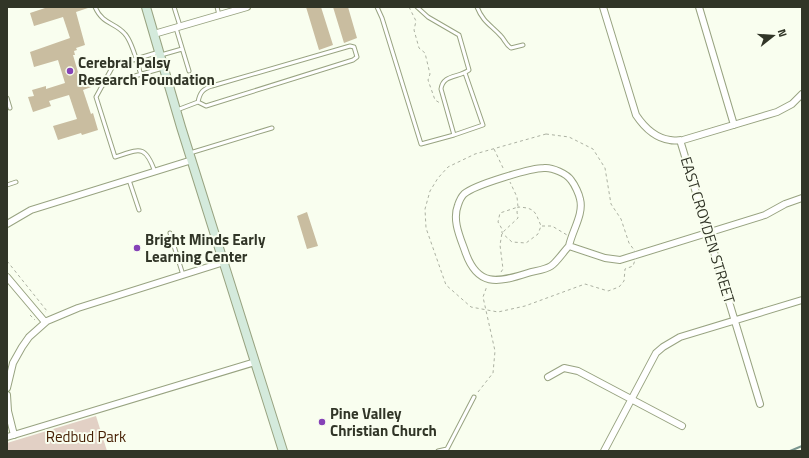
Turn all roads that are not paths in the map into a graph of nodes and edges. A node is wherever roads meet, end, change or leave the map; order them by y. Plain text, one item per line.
1 (95, 7) edge
2 (146, 7) edge
3 (174, 7) edge
4 (217, 7) edge
5 (247, 7) edge
6 (377, 7) edge
7 (417, 7) edge
8 (477, 7) edge
9 (603, 7) edge
10 (699, 7) edge
11 (233, 9) edge
12 (219, 15) junction
13 (178, 27) junction
14 (154, 34) junction
15 (523, 45) dead end
16 (182, 49) junction
17 (160, 54) junction
18 (136, 59) junction
19 (164, 68) junction
20 (189, 71) dead end
21 (465, 73) junction
22 (141, 75) junction
23 (103, 85) junction
24 (802, 94) edge
25 (7, 98) edge
26 (198, 102) junction
27 (10, 108) dead end
28 (176, 110) junction
29 (734, 125) junction
30 (272, 128) dead end
31 (454, 135) junction
32 (680, 140) junction
33 (191, 157) junction
34 (155, 172) junction
35 (129, 180) junction
36 (16, 182) dead end
37 (7, 185) edge
38 (802, 198) edge
39 (139, 210) dead end
40 (7, 224) edge
41 (170, 233) dead end
42 (708, 233) junction
43 (569, 246) junction
44 (224, 262) junction
45 (183, 275) junction
46 (7, 277) edge
47 (802, 300) edge
48 (735, 320) junction
49 (45, 322) junction
50 (255, 362) junction
51 (548, 377) dead end
52 (7, 388) edge
53 (7, 395) edge
54 (474, 397) road end
55 (631, 399) junction
56 (760, 404) dead end
57 (682, 426) dead end
58 (14, 435) junction
59 (7, 438) edge
60 (447, 449) junction
61 (283, 451) edge
62 (438, 451) edge
63 (451, 451) edge
64 (604, 451) edge

1 - 18 lane
2 - 14 main road
3 - 13 lane
4 - 12 lane
5 - 11 street
6 - 31 lane
7 - 21 lane
8 - 15 lane
9 - 32 street
10 - 29 street
11 - 12 street
12 - 13 street
13 - 14 street
13 - 16 lane
14 - 17 main road
16 - 17 lane
16 - 20 lane
17 - 18 lane
17 - 19 main road
18 - 22 lane
18 - 23 lane
19 - 22 lane
19 - 28 main road
21 - 31 lane
21 - 31 lane
22 - 23 lane
23 - 34 lane
24 - 29 street
25 - 27 lane
26 - 26 lane
26 - 28 lane
28 - 33 main road
29 - 32 street
30 - 33 lane
32 - 42 street, EAST CROYDEN STREET
33 - 34 street
33 - 44 main road
34 - 35 street
35 - 39 lane
35 - 40 street
36 - 37 lane
38 - 42 street
41 - 45 lane
42 - 43 street
42 - 48 street, EAST CROYDEN STREET
43 - 43 street
44 - 45 street
44 - 50 main road
45 - 49 street
46 - 49 street
47 - 48 street
48 - 55 street
48 - 56 street, EAST CROYDEN STREET
49 - 52 street
50 - 58 street
50 - 61 main road
51 - 55 street
53 - 58 street
54 - 60 lane
55 - 57 street
55 - 64 street
58 - 59 street
60 - 62 lane
60 - 63 lane

